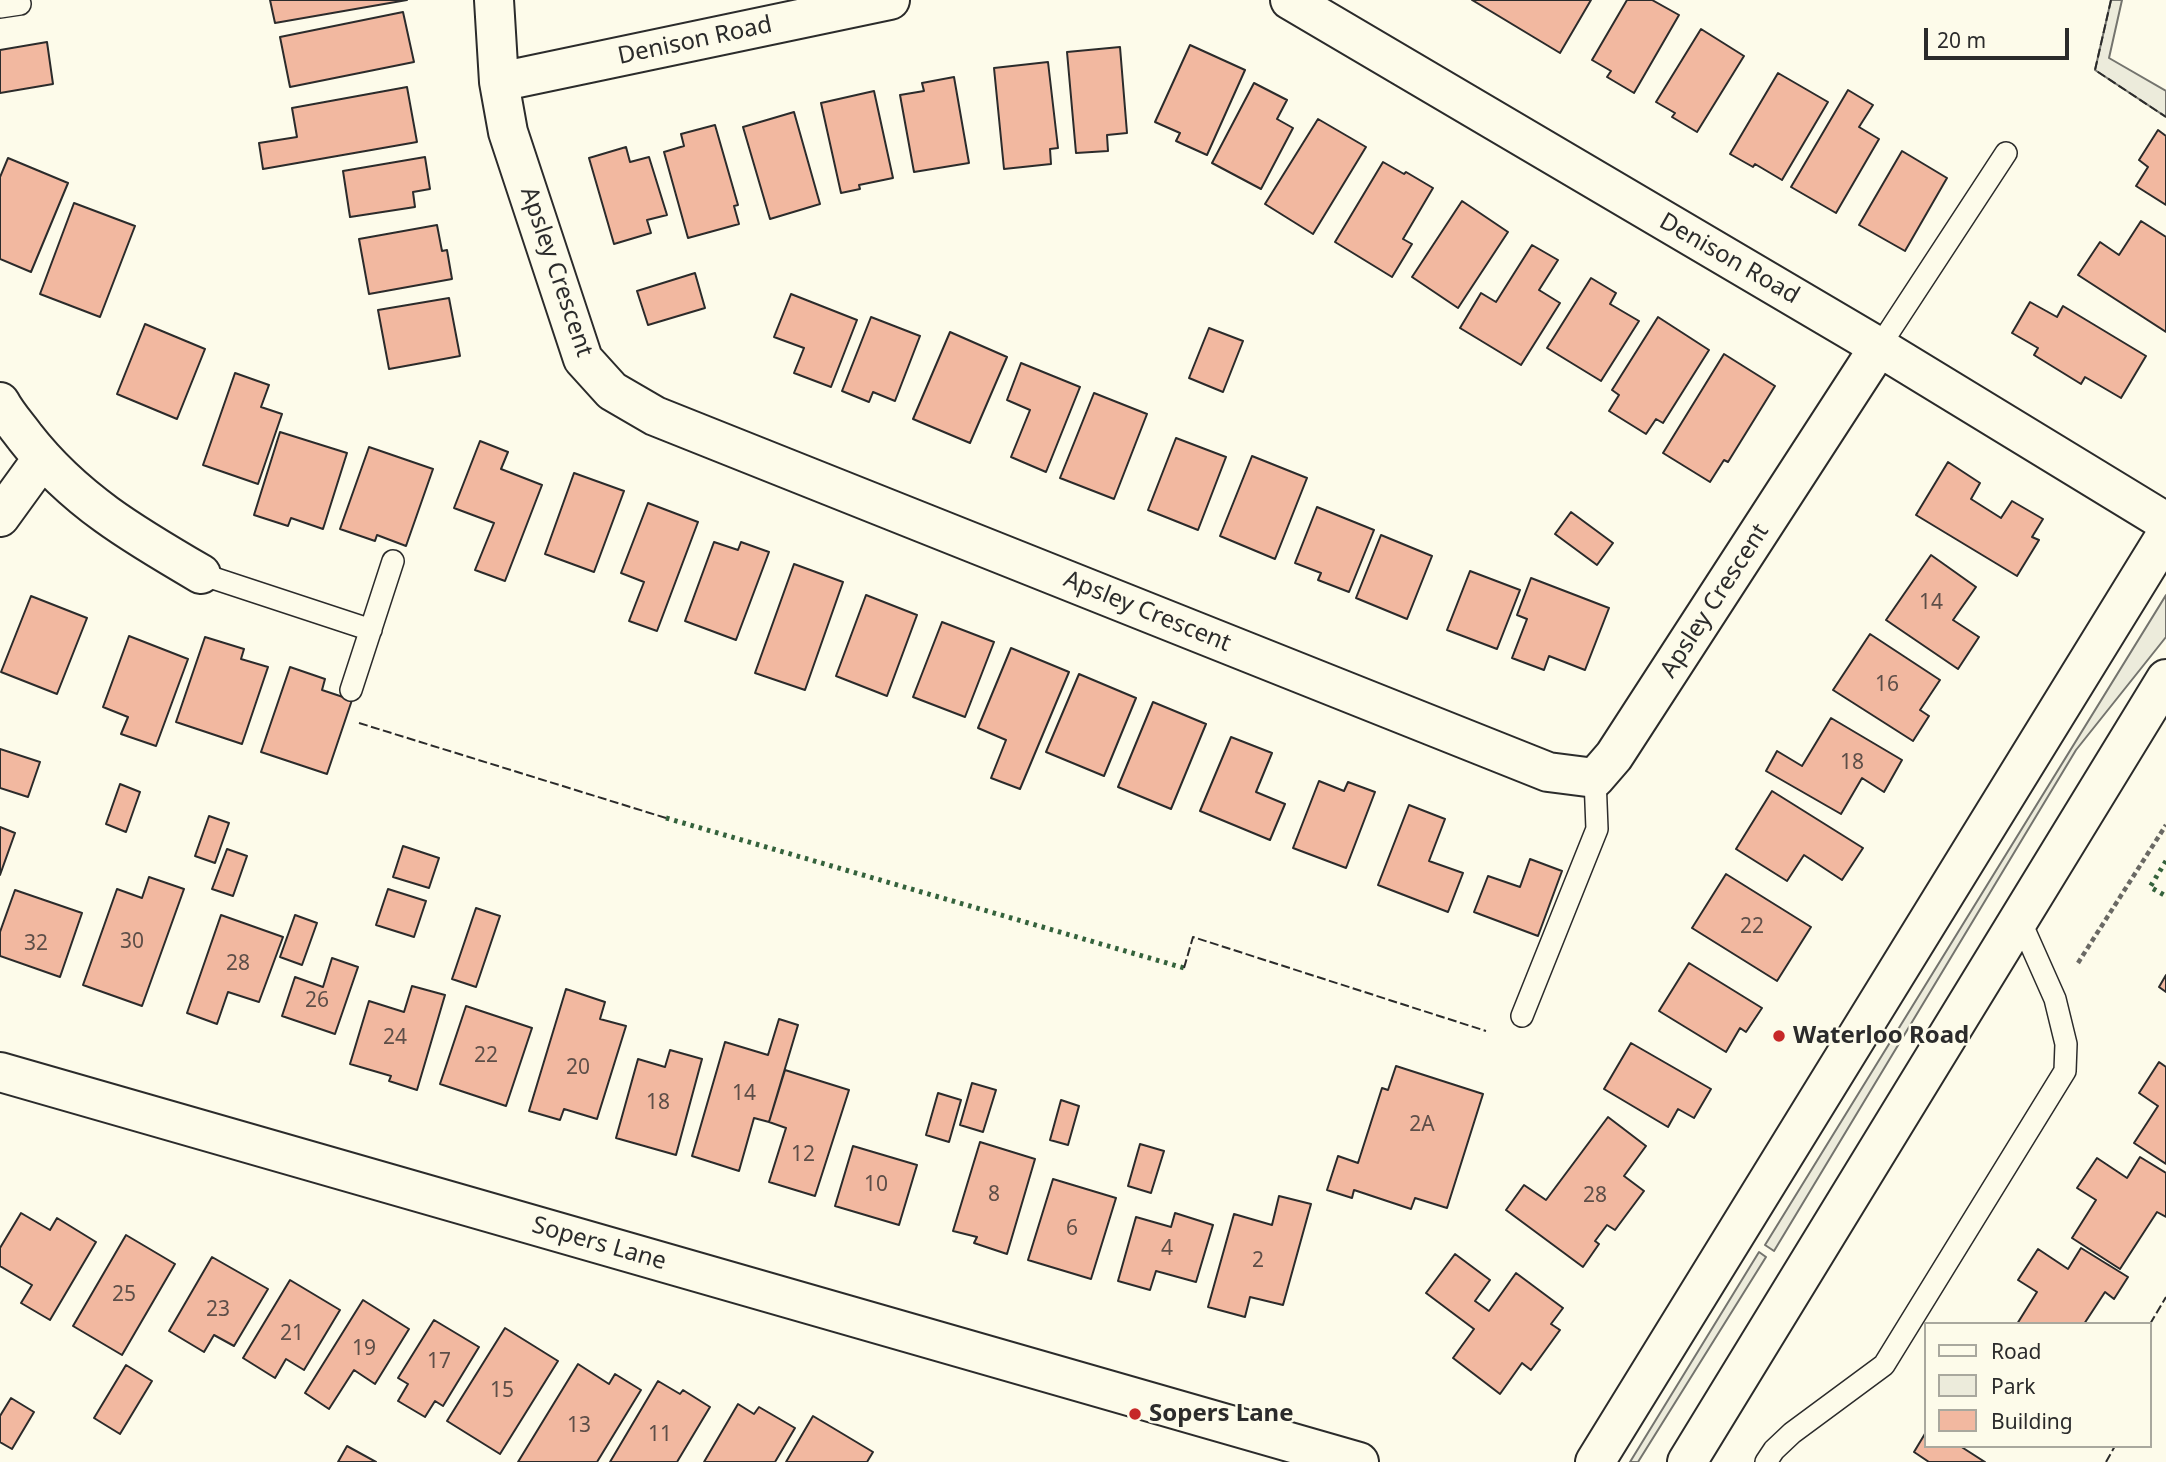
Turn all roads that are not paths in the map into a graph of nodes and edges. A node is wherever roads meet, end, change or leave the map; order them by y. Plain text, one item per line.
1 (494, 0) edge
2 (890, 0) edge
3 (1306, 4) edge
4 (499, 82) junction
5 (2006, 153) dead end
6 (1879, 347) junction
7 (0, 402) edge
8 (43, 459) junction
9 (0, 517) edge
10 (2166, 522) edge
11 (2166, 535) edge
12 (393, 561) dead end
13 (201, 574) joint
14 (371, 630) junction
15 (2166, 679) edge
16 (351, 690) dead end
17 (1595, 778) junction
18 (2019, 918) junction
19 (1522, 1016) dead end
20 (0, 1072) edge
21 (1359, 1462) edge
22 (1595, 1462) edge
23 (1687, 1462) edge
24 (1766, 1462) edge

1 - 4 street, Apsley Crescent
2 - 4 street, Denison Road
3 - 6 street, Denison Road
4 - 17 street, Apsley Crescent
5 - 6 lane
6 - 10 street, Denison Road
6 - 17 street, Apsley Crescent
7 - 8 street
8 - 9 street
8 - 13 street
11 - 22 street
12 - 14 lane
13 - 14 lane
14 - 16 lane
15 - 18 street
17 - 19 lane
18 - 23 street
18 - 24 lane
20 - 21 street, Sopers Lane

